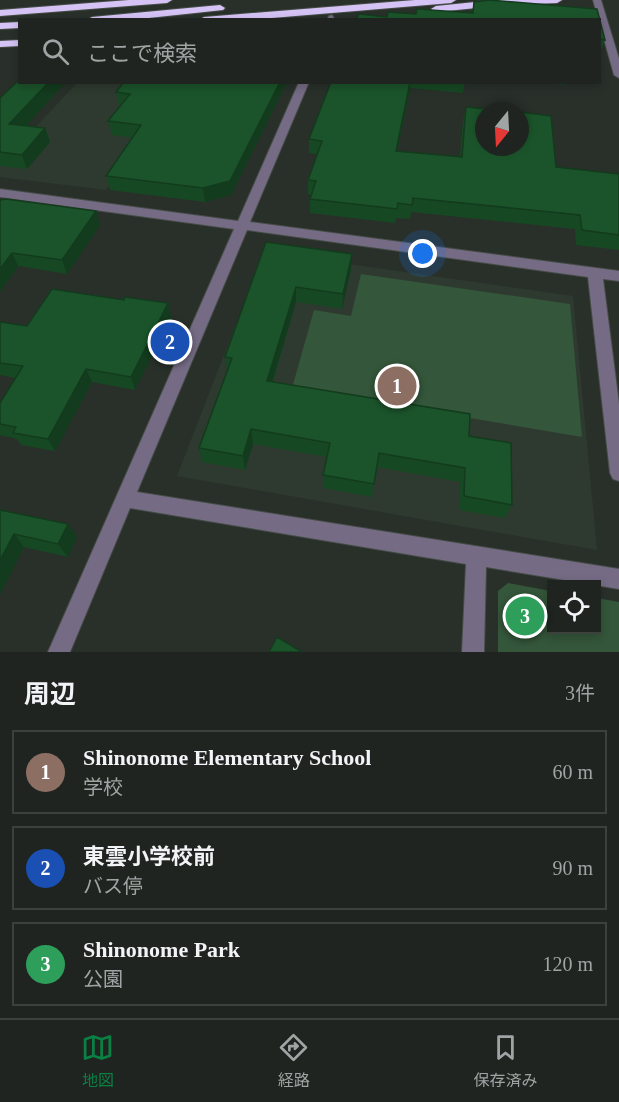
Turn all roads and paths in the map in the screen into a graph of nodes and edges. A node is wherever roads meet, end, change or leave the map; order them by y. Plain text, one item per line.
1 (90, 0) edge
2 (167, 0) edge
3 (524, 0) edge
4 (557, 0) edge
5 (597, 0) edge
6 (154, 1) edge
7 (450, 4) edge
8 (251, 5) dead end
9 (0, 7) edge
10 (0, 13) edge
11 (114, 18) edge
12 (235, 18) edge
13 (340, 18) edge
14 (18, 25) edge
15 (0, 28) edge
16 (18, 30) edge
17 (18, 43) edge
18 (0, 44) edge
19 (619, 75) edge
20 (303, 84) edge
21 (0, 193) edge
22 (242, 225) junction
23 (595, 273) junction
24 (619, 276) edge
25 (619, 473) edge
26 (125, 499) junction
27 (476, 558) junction
28 (619, 579) edge
29 (59, 652) edge
30 (473, 652) edge

1 - 9 highway
2 - 6 highway
3 - 7 highway
4 - 7 highway
5 - 19 street
6 - 10 highway
7 - 12 highway
7 - 13 highway
8 - 11 highway
14 - 15 highway
15 - 16 highway
17 - 18 highway
20 - 22 street
21 - 22 street
22 - 23 street
22 - 26 street
23 - 24 street
23 - 25 street
26 - 27 street
26 - 29 street
27 - 28 street
27 - 30 street

